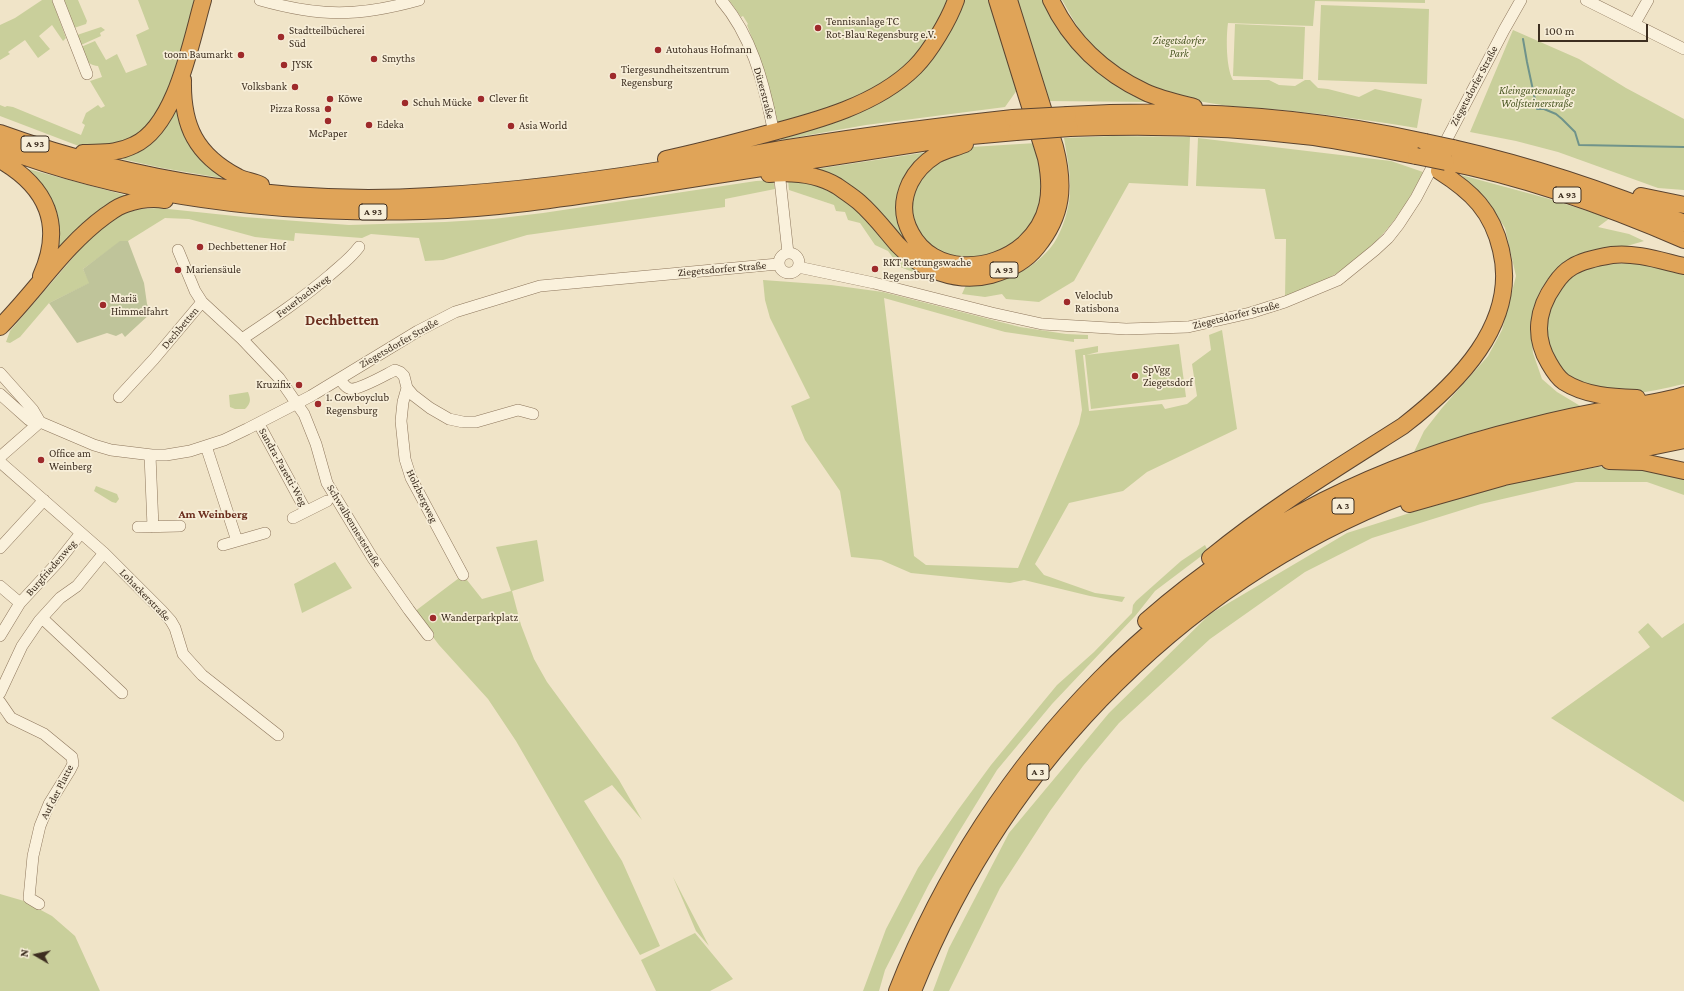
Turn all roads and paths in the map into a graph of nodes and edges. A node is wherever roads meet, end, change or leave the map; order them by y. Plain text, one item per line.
1 (58, 0) edge
2 (203, 0) edge
3 (260, 0) edge
4 (419, 0) edge
5 (721, 0) edge
6 (956, 0) edge
7 (997, 0) edge
8 (1009, 0) edge
9 (1051, 0) edge
10 (1521, 0) edge
11 (1586, 0) edge
12 (1648, 0) edge
13 (1634, 23) junction
14 (1684, 49) edge
15 (183, 69) junction
16 (87, 74) dead end
17 (1221, 114) junction
18 (1069, 121) junction
19 (772, 124) dead end
20 (1011, 128) junction
21 (0, 132) edge
22 (0, 148) edge
23 (70, 155) junction
24 (1416, 156) joint
25 (0, 160) edge
26 (1446, 160) junction
27 (740, 172) junction
28 (780, 180) dead end
29 (579, 182) junction
30 (1597, 190) junction
31 (270, 193) junction
32 (202, 200) junction
33 (1684, 205) edge
34 (1684, 223) edge
35 (1684, 240) edge
36 (359, 247) dead end
37 (178, 250) dead end
38 (788, 253) junction
39 (778, 264) junction
40 (1684, 266) edge
41 (798, 267) junction
42 (35, 288) junction
43 (202, 302) junction
44 (0, 327) edge
45 (242, 339) junction
46 (0, 373) edge
47 (340, 379) junction
48 (407, 388) junction
49 (0, 394) edge
50 (1684, 394) edge
51 (120, 397) dead end
52 (296, 403) junction
53 (1684, 410) edge
54 (533, 414) dead end
55 (40, 422) junction
56 (259, 424) junction
57 (1684, 425) edge
58 (1684, 440) edge
59 (206, 446) junction
60 (150, 455) junction
61 (0, 457) edge
62 (1582, 460) junction
63 (0, 462) edge
64 (1684, 471) edge
65 (44, 500) junction
66 (327, 501) dead end
67 (306, 511) junction
68 (1357, 516) junction
69 (293, 518) dead end
70 (180, 526) dead end
71 (138, 527) dead end
72 (153, 527) junction
73 (265, 532) dead end
74 (81, 533) junction
75 (237, 541) junction
76 (223, 545) dead end
77 (0, 548) edge
78 (104, 553) junction
79 (463, 575) dead end
80 (0, 586) edge
81 (20, 603) junction
82 (42, 618) junction
83 (1134, 631) junction
84 (428, 635) dead end
85 (0, 636) edge
86 (1, 691) edge
87 (122, 693) dead end
88 (0, 702) edge
89 (1061, 720) junction
90 (278, 735) dead end
91 (40, 904) dead end
92 (897, 991) edge
93 (913, 991) edge

1 - 16 street
2 - 15 highway
3 - 4 street
5 - 19 street, Dürerstraße
6 - 29 highway
7 - 20 highway, A 93
8 - 27 highway, A 93
9 - 17 highway, A 93
10 - 41 street, Ziegetsdorfer Straße
11 - 13 street
12 - 13 street
13 - 14 street
15 - 23 highway
15 - 31 highway
17 - 18 highway, A 93
17 - 26 highway, A 93, bridge
18 - 20 highway, A 93, bridge
18 - 24 highway, A 93
20 - 27 highway, A 93
20 - 29 highway, A 93
21 - 23 highway, A 93
22 - 32 highway, A 93
23 - 31 highway, A 93
24 - 26 highway, A 3
25 - 42 highway
26 - 30 highway, A 93
26 - 35 highway, A 93
26 - 83 highway, A 3
27 - 32 highway, A 93
28 - 38 street
29 - 31 highway, A 93
30 - 33 highway, A 93
30 - 34 highway, A 93
32 - 42 highway
36 - 45 street, Feuerbachweg
37 - 43 street, Dechbetten
38 - 39 street
38 - 41 street
39 - 41 street
39 - 47 street, Ziegetsdorfer Straße
40 - 50 highway
42 - 44 highway
43 - 45 street, Schwalbenneststraße
43 - 51 street, Dechbetten
45 - 52 street, Schwalbenneststraße
46 - 55 street
47 - 48 street
47 - 52 street, Ziegetsdorfer Straße
48 - 54 street
48 - 79 street, Holzbergweg
49 - 55 street, Ziegetsdorfer Straße
50 - 83 highway, A 3
52 - 56 street, Ziegetsdorfer Straße
52 - 84 street, Schwalbenneststraße
53 - 89 highway, A 3
55 - 60 street, Ziegetsdorfer Straße
55 - 61 street
56 - 59 street, Ziegetsdorfer Straße
56 - 67 street, Sandra-Paretti-Weg
57 - 68 highway, A 3
58 - 62 highway
59 - 60 street, Ziegetsdorfer Straße
59 - 75 street
60 - 72 street
62 - 64 highway
62 - 68 highway
63 - 65 street, Lohackerstraße
65 - 74 street, Lohackerstraße
65 - 77 street
66 - 67 street, Sandra-Paretti-Weg
67 - 69 street, Sandra-Paretti-Weg
68 - 93 highway, A 3
70 - 72 street
71 - 72 street
73 - 75 street
74 - 78 street, Lohackerstraße
74 - 81 street, Burgfriedenweg
75 - 76 street
78 - 82 street
78 - 90 street, Lohackerstraße
80 - 81 street, Burgfriedenweg
81 - 85 street, Burgfriedenweg
82 - 86 street
82 - 87 street
83 - 89 highway, A 3
88 - 91 street, Auf der Platte
89 - 92 highway, A 3

